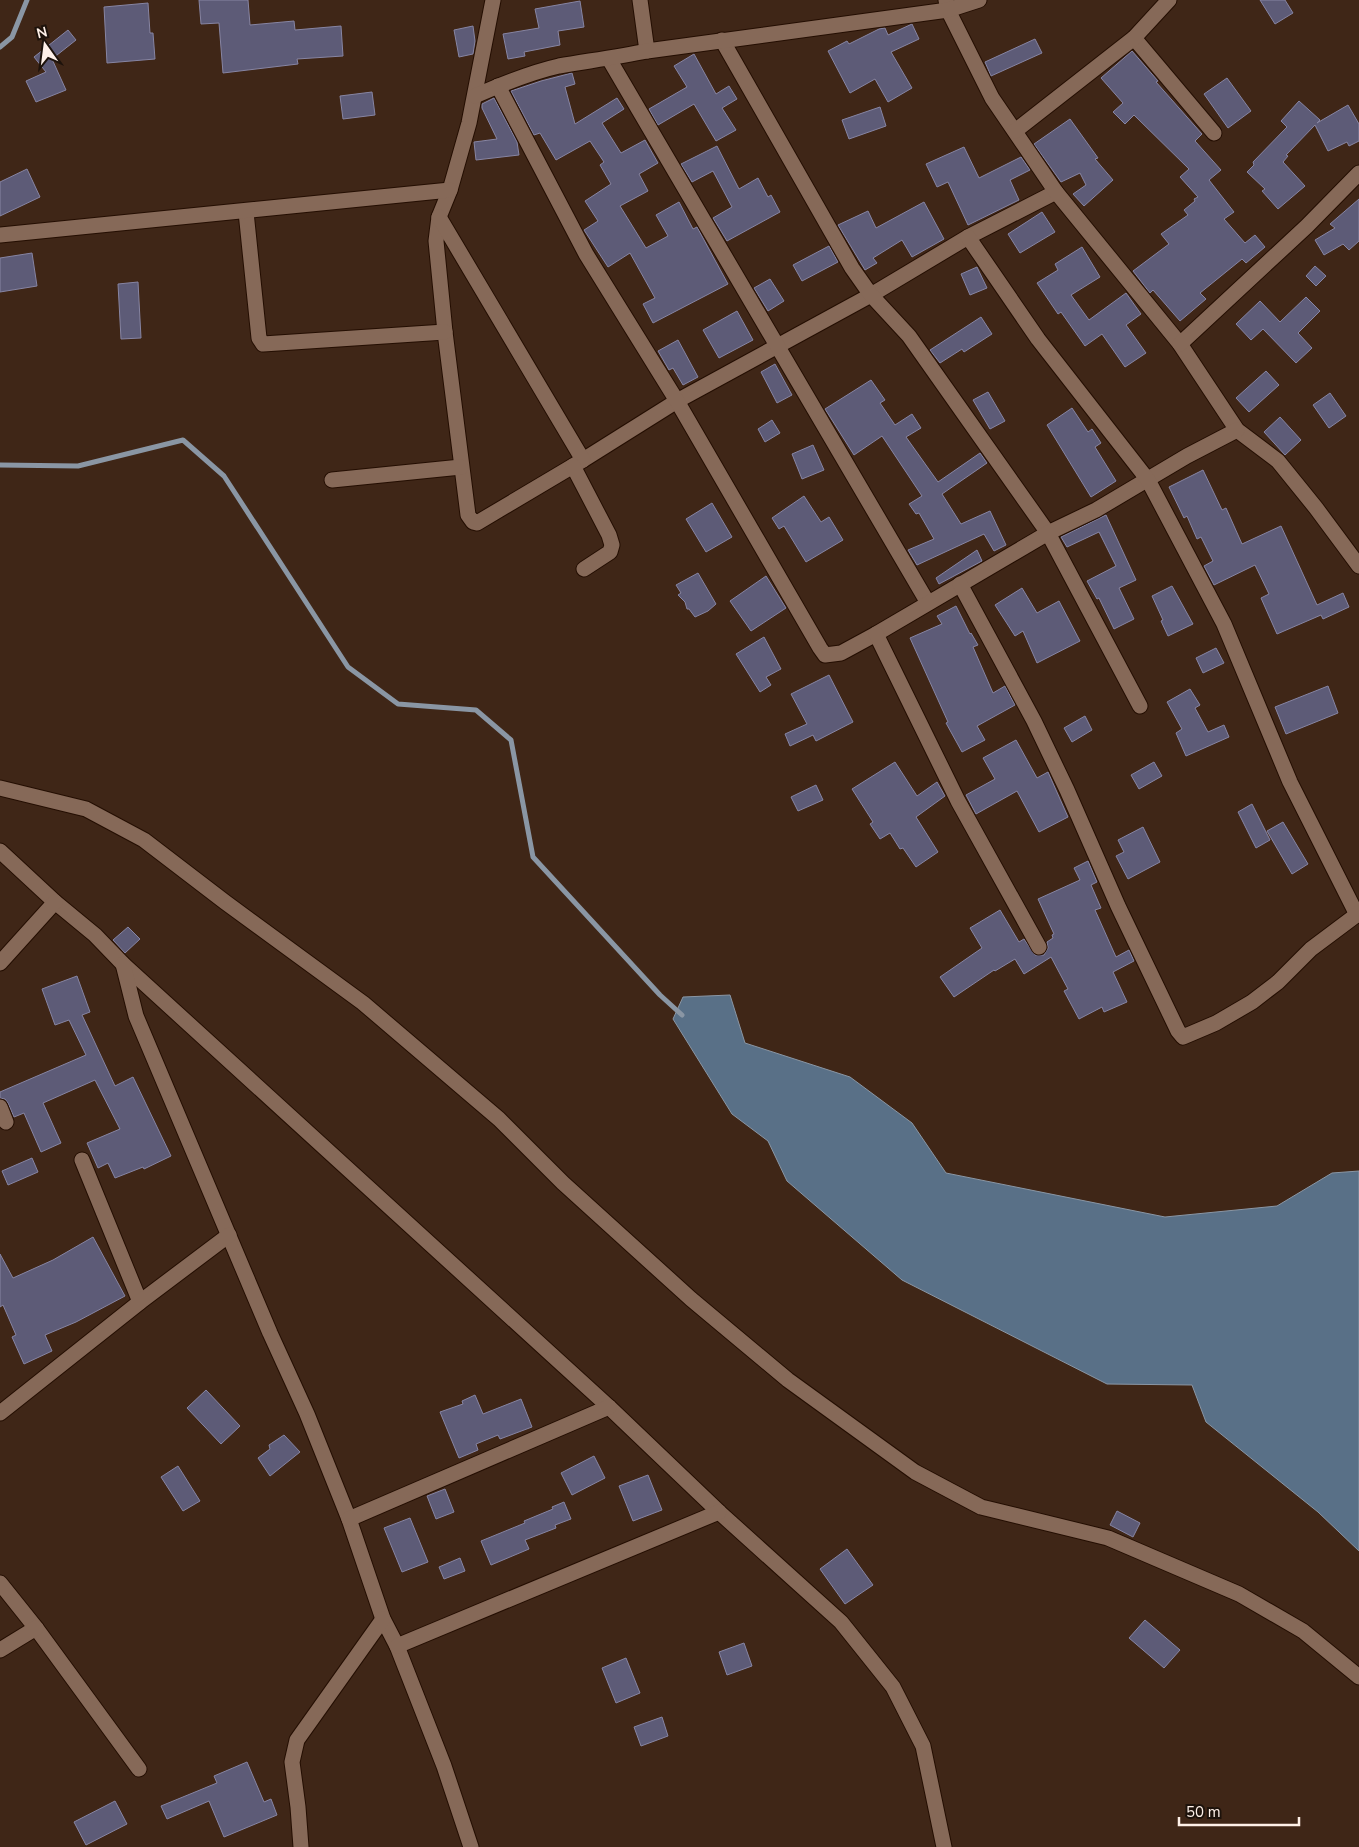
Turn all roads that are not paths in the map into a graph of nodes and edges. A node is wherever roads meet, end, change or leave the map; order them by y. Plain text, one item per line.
1 (493, 0) edge
2 (640, 0) edge
3 (979, 0) edge
4 (1169, 0) edge
5 (947, 5) edge
6 (1134, 38) junction
7 (722, 40) junction
8 (647, 51) junction
9 (609, 59) junction
10 (498, 86) junction
11 (475, 96) junction
12 (1015, 131) junction
13 (1214, 133) dead end
14 (1359, 173) edge
15 (450, 190) junction
16 (1056, 192) junction
17 (246, 212) junction
18 (439, 217) junction
19 (0, 235) edge
20 (968, 237) junction
21 (871, 295) junction
22 (444, 332) junction
23 (1180, 344) junction
24 (778, 345) junction
25 (676, 401) junction
26 (1237, 430) junction
27 (578, 463) junction
28 (461, 467) junction
29 (332, 480) dead end
30 (1148, 480) junction
31 (1048, 532) junction
32 (1359, 566) edge
33 (584, 569) dead end
34 (960, 584) junction
35 (928, 603) junction
36 (876, 634) junction
37 (1140, 706) dead end
38 (0, 788) edge
39 (0, 851) edge
40 (54, 902) junction
41 (1358, 914) edge
42 (1038, 947) dead end
43 (1, 961) edge
44 (122, 964) junction
45 (0, 1107) edge
46 (6, 1122) dead end
47 (82, 1160) dead end
48 (228, 1235) junction
49 (140, 1302) junction
50 (609, 1407) junction
51 (0, 1413) edge
52 (718, 1512) junction
53 (350, 1519) junction
54 (0, 1583) edge
55 (383, 1619) junction
56 (36, 1628) junction
57 (396, 1646) junction
58 (0, 1650) edge
59 (1359, 1677) edge
60 (140, 1769) dead end
61 (301, 1847) edge
62 (471, 1847) edge
63 (944, 1847) edge

1 - 11 street
2 - 8 street
3 - 5 street
4 - 6 street
5 - 7 street
5 - 12 street
6 - 12 street
6 - 13 street
7 - 8 street
7 - 21 street
8 - 9 street
9 - 10 street
9 - 24 street
10 - 11 street
10 - 25 street
11 - 15 street
12 - 16 street
14 - 23 street
15 - 17 street
15 - 18 street
16 - 20 street
16 - 23 street
17 - 19 street
17 - 22 street
18 - 22 street
18 - 27 street
20 - 21 street
20 - 30 street
21 - 24 street
21 - 31 street
22 - 28 street
23 - 26 street
24 - 25 street
24 - 35 street
25 - 27 street
25 - 36 street
26 - 30 street
26 - 32 street
27 - 28 street
27 - 33 street
28 - 29 street
30 - 31 street
30 - 41 street
31 - 34 street
31 - 37 street
34 - 35 street
34 - 41 street
35 - 36 street
36 - 42 street
38 - 59 street
39 - 40 street
40 - 43 street
40 - 44 street
44 - 48 street
44 - 50 street
45 - 46 street
47 - 49 street
48 - 49 street
48 - 53 street
49 - 51 street
50 - 52 street
50 - 53 street
52 - 57 street
52 - 63 street
53 - 55 street
54 - 56 street
55 - 57 street
55 - 61 street
56 - 58 street
56 - 60 street
57 - 62 street

